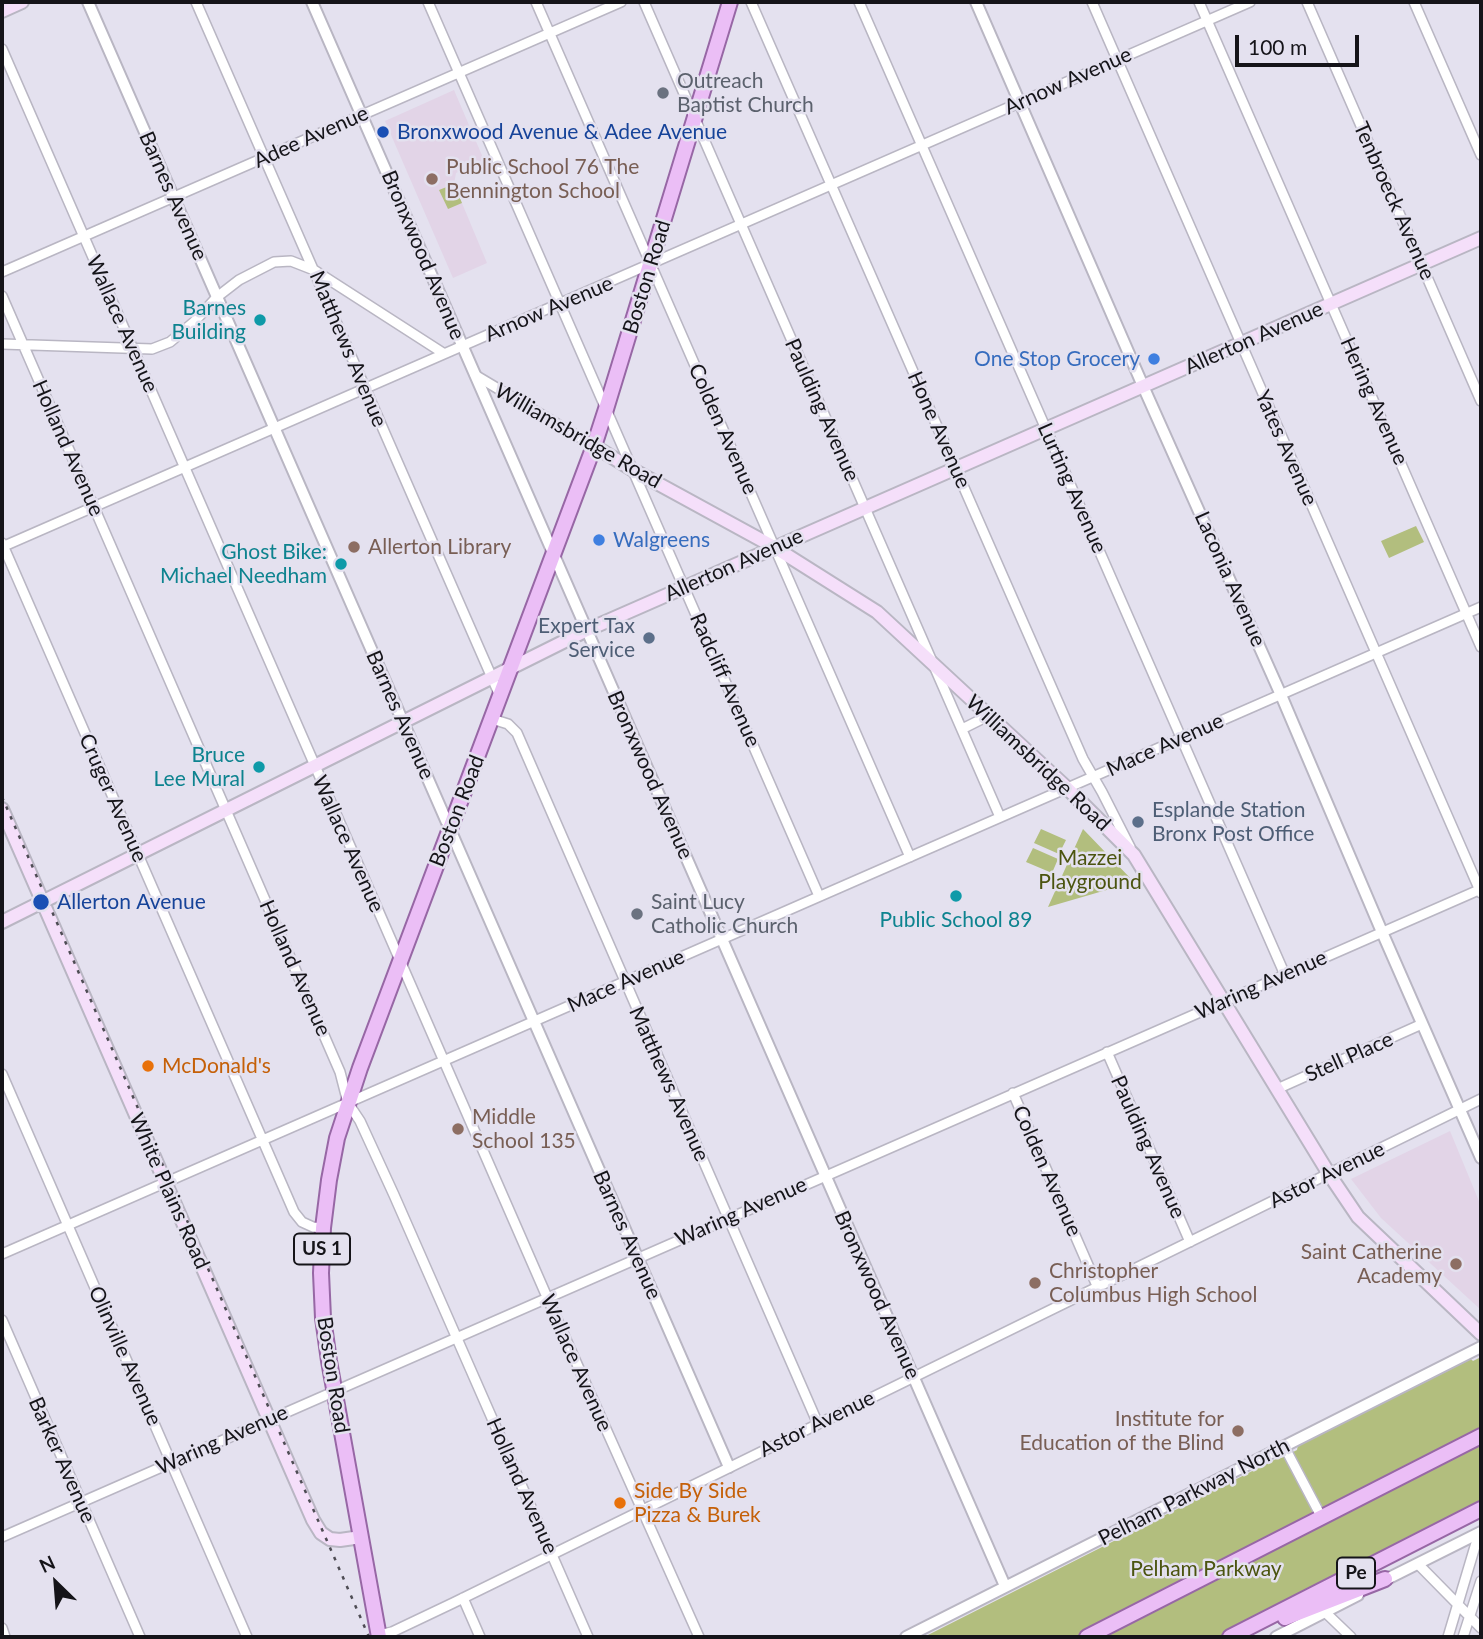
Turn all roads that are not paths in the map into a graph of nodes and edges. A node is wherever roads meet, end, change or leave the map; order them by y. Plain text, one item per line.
1 (22, 2) edge
2 (88, 2) edge
3 (196, 2) edge
4 (312, 2) edge
5 (428, 2) edge
6 (536, 2) edge
7 (621, 2) edge
8 (644, 2) edge
9 (730, 2) edge
10 (751, 2) edge
11 (859, 2) edge
12 (976, 2) edge
13 (1092, 2) edge
14 (1199, 2) edge
15 (1250, 2) edge
16 (1307, 2) edge
17 (1414, 2) edge
18 (2, 11) edge
19 (1208, 20) junction
20 (550, 33) junction
21 (2, 49) edge
22 (1117, 60) junction
23 (459, 72) junction
24 (1020, 102) junction
25 (362, 115) junction
26 (695, 117) junction
27 (922, 145) junction
28 (1481, 155) edge
29 (264, 158) junction
30 (831, 184) junction
31 (174, 197) junction
32 (741, 224) junction
33 (83, 237) junction
34 (1481, 238) edge
35 (1422, 264) junction
36 (650, 265) junction
37 (314, 270) junction
38 (2, 272) edge
39 (2, 296) edge
40 (217, 297) junction
41 (560, 303) junction
42 (1331, 304) junction
43 (1241, 343) junction
44 (2, 344) edge
45 (23, 345) junction
46 (462, 346) junction
47 (132, 350) junction
48 (443, 354) junction
49 (475, 375) junction
50 (1143, 386) junction
51 (365, 388) junction
52 (1481, 401) edge
53 (606, 409) junction
54 (275, 428) junction
55 (1046, 429) junction
56 (594, 446) junction
57 (184, 467) junction
58 (956, 468) junction
59 (634, 470) junction
60 (94, 507) junction
61 (865, 508) junction
62 (2, 546) edge
63 (774, 547) junction
64 (553, 552) junction
65 (684, 587) junction
66 (1481, 607) edge
67 (1467, 613) junction
68 (587, 630) junction
69 (1481, 647) edge
70 (1376, 653) junction
71 (934, 665) junction
72 (511, 667) junction
73 (492, 677) junction
74 (1281, 695) junction
75 (500, 697) junction
76 (988, 716) junction
77 (492, 719) junction
78 (402, 721) junction
79 (962, 729) junction
80 (1181, 738) junction
81 (314, 766) junction
82 (1093, 776) junction
83 (1067, 788) junction
84 (2, 809) edge
85 (226, 810) junction
86 (1000, 817) junction
87 (450, 830) junction
88 (137, 854) junction
89 (1134, 855) junction
90 (910, 857) junction
91 (1481, 891) edge
92 (819, 896) junction
93 (42, 902) junction
94 (2, 922) edge
95 (1382, 932) junction
96 (722, 939) junction
97 (400, 962) junction
98 (1285, 975) junction
99 (624, 981) junction
100 (1224, 1002) junction
101 (534, 1021) junction
102 (1422, 1024) junction
103 (1107, 1052) junction
104 (444, 1061) junction
105 (2, 1074) edge
106 (1277, 1089) junction
107 (1013, 1093) junction
108 (1481, 1099) edge
109 (348, 1103) junction
110 (1460, 1110) junction
111 (263, 1140) junction
112 (1481, 1158) edge
113 (1329, 1174) junction
114 (825, 1176) junction
115 (165, 1182) junction
116 (728, 1218) junction
117 (68, 1225) junction
118 (323, 1228) junction
119 (1190, 1242) junction
120 (2, 1254) edge
121 (637, 1258) junction
122 (1098, 1287) junction
123 (547, 1297) junction
124 (2, 1320) edge
125 (1481, 1334) edge
126 (456, 1336) junction
127 (1481, 1347) edge
128 (914, 1378) junction
129 (334, 1390) junction
130 (269, 1419) junction
131 (818, 1424) junction
132 (1481, 1436) edge
133 (1284, 1446) junction
134 (171, 1462) junction
135 (729, 1467) junction
136 (81, 1502) junction
137 (1481, 1509) edge
138 (642, 1510) junction
139 (1322, 1518) junction
140 (1480, 1532) edge
141 (2, 1536) edge
142 (361, 1537) junction
143 (552, 1555) junction
144 (1418, 1563) junction
145 (1385, 1580) junction
146 (1481, 1581) edge
147 (1005, 1586) junction
148 (463, 1598) junction
149 (1459, 1605) junction
150 (1326, 1613) junction
151 (1470, 1616) junction
152 (2, 1628) edge
153 (1481, 1628) edge
154 (379, 1636) edge
155 (1234, 1636) edge
156 (5, 1637) edge
157 (140, 1637) edge
158 (247, 1637) edge
159 (480, 1637) edge
160 (588, 1637) edge
161 (699, 1637) edge
162 (906, 1637) edge
163 (1087, 1637) edge
164 (1276, 1637) edge
165 (1350, 1637) edge
166 (1448, 1637) edge
167 (1463, 1637) edge

1 - 18 main road
2 - 31 street, Barnes Avenue
3 - 29 street, Matthews Avenue
4 - 25 street, Bronxwood Avenue
5 - 23 street, Radcliff Avenue
6 - 20 street, Colden Avenue
7 - 20 street, Adee Avenue
8 - 26 street, Paulding Avenue
9 - 26 main road, Boston Road / US 1
10 - 30 street, Hone Avenue
11 - 27 street, Lurting Avenue
12 - 24 street, Laconia Avenue
13 - 22 street, Yates Avenue
14 - 19 street, Hering Avenue
15 - 19 street, Arnow Avenue
16 - 35 street, Tenbroeck Avenue
17 - 28 street
19 - 22 street, Arnow Avenue
19 - 42 street, Hering Avenue
20 - 23 street, Adee Avenue
20 - 36 street, Colden Avenue
21 - 33 street, Wallace Avenue
22 - 24 street, Arnow Avenue
22 - 43 street, Yates Avenue
23 - 25 street, Adee Avenue
23 - 41 street, Radcliff Avenue
24 - 27 street, Arnow Avenue
24 - 50 street, Laconia Avenue
25 - 29 street, Adee Avenue
25 - 46 street, Bronxwood Avenue
26 - 32 street, Paulding Avenue
26 - 36 main road, Boston Road / US 1
27 - 30 street, Arnow Avenue
27 - 55 street, Lurting Avenue
29 - 31 street, Adee Avenue
29 - 37 street, Matthews Avenue
30 - 32 street, Arnow Avenue
30 - 58 street, Hone Avenue
31 - 33 street, Adee Avenue
31 - 40 street, Barnes Avenue
32 - 36 street, Arnow Avenue
32 - 61 street, Paulding Avenue
33 - 38 street, Adee Avenue
33 - 47 street, Wallace Avenue
34 - 35 main road, Allerton Avenue
35 - 42 main road, Allerton Avenue
35 - 52 street, Tenbroeck Avenue
36 - 41 street, Arnow Avenue
36 - 53 main road, Boston Road / US 1
36 - 63 street, Colden Avenue
37 - 40 street
37 - 48 street
37 - 51 street, Matthews Avenue
39 - 45 street, Holland Avenue
40 - 47 street
40 - 54 street, Barnes Avenue
41 - 46 street, Arnow Avenue
41 - 53 street, Radcliff Avenue
42 - 43 main road, Allerton Avenue
42 - 67 street, Hering Avenue
43 - 50 main road, Allerton Avenue
43 - 70 street, Yates Avenue
44 - 45 street
45 - 47 street
45 - 60 street, Holland Avenue
46 - 48 street, Arnow Avenue
46 - 49 street, Bronxwood Avenue
47 - 57 street, Wallace Avenue
48 - 51 street, Arnow Avenue
49 - 56 street, Williamsbridge Road
49 - 64 street, Bronxwood Avenue
50 - 55 main road, Allerton Avenue
50 - 74 street, Laconia Avenue
51 - 54 street, Arnow Avenue
51 - 73 street, Matthews Avenue
53 - 56 main road, Boston Road / US 1
53 - 59 street, Radcliff Avenue
54 - 57 street, Arnow Avenue
54 - 78 street, Barnes Avenue
55 - 58 main road, Allerton Avenue
55 - 80 street, Lurting Avenue
56 - 59 main road, Williamsbridge Road
56 - 64 main road, Boston Road / US 1
57 - 60 street, Arnow Avenue
57 - 81 street, Wallace Avenue
58 - 61 main road, Allerton Avenue
58 - 82 street, Hone Avenue
59 - 63 main road, Williamsbridge Road
59 - 65 street, Radcliff Avenue
60 - 62 street, Arnow Avenue
60 - 85 street, Holland Avenue
61 - 63 main road, Allerton Avenue
61 - 71 street, Paulding Avenue
62 - 88 street, Cruger Avenue
63 - 65 main road, Allerton Avenue
63 - 71 main road, Williamsbridge Road
63 - 90 street, Colden Avenue
64 - 68 street, Bronxwood Avenue
64 - 72 main road, Boston Road / US 1
65 - 68 main road, Allerton Avenue
65 - 92 street, Radcliff Avenue
66 - 67 street, Mace Avenue
67 - 69 street, Hering Avenue
67 - 70 street, Mace Avenue
68 - 72 main road, Allerton Avenue
68 - 96 street, Bronxwood Avenue
70 - 74 street, Mace Avenue
70 - 91 street, Yates Avenue
71 - 76 main road, Williamsbridge Road
71 - 79 street, Paulding Avenue
72 - 73 main road, Allerton Avenue
72 - 75 main road, Boston Road / US 1
73 - 75 street, Matthews Avenue
73 - 78 main road, Allerton Avenue
74 - 80 street, Mace Avenue
74 - 95 street, Laconia Avenue
75 - 77 main road, Boston Road / US 1
76 - 79 street
76 - 83 main road, Williamsbridge Road
77 - 87 main road, Boston Road / US 1
77 - 99 street, Matthews Avenue
78 - 81 main road, Allerton Avenue
78 - 87 street, Barnes Avenue
79 - 86 street, Paulding Avenue
80 - 82 street, Mace Avenue
80 - 98 street, Lurting Avenue
81 - 85 main road, Allerton Avenue
81 - 97 street, Wallace Avenue
82 - 83 street, Mace Avenue
82 - 89 street, Hone Avenue
83 - 86 street, Mace Avenue
83 - 89 main road, Williamsbridge Road
84 - 93 main road, White Plains Road
85 - 88 main road, Allerton Avenue
85 - 109 street, Holland Avenue
86 - 90 street, Mace Avenue
87 - 97 main road, Boston Road / US 1
87 - 101 street, Barnes Avenue
88 - 93 main road, Allerton Avenue
88 - 111 street, Cruger Avenue
89 - 100 main road, Williamsbridge Road
90 - 92 street, Mace Avenue
91 - 95 street, Waring Avenue
92 - 96 street, Mace Avenue
93 - 94 main road, Allerton Avenue
93 - 115 main road, White Plains Road
95 - 98 street, Waring Avenue
95 - 102 street, Laconia Avenue
96 - 99 street, Mace Avenue
96 - 114 street, Bronxwood Avenue
97 - 104 street, Wallace Avenue
97 - 109 main road, Boston Road / US 1
98 - 100 street, Waring Avenue
99 - 101 street, Mace Avenue
99 - 116 street, Matthews Avenue
100 - 103 street, Waring Avenue
100 - 106 main road, Williamsbridge Road
101 - 104 street, Mace Avenue
101 - 121 street, Barnes Avenue
102 - 106 street, Stell Place
102 - 110 street, Laconia Avenue
103 - 107 street, Waring Avenue
103 - 119 street, Paulding Avenue
104 - 109 street, Mace Avenue
104 - 123 street, Wallace Avenue
105 - 117 street, Olinville Avenue
106 - 113 main road, Williamsbridge Road
107 - 114 street, Waring Avenue
107 - 122 street, Colden Avenue
108 - 110 street, Astor Avenue
109 - 111 street, Mace Avenue
109 - 118 main road, Boston Road / US 1
109 - 126 street, Holland Avenue
110 - 112 street, Laconia Avenue
110 - 113 street, Astor Avenue
111 - 115 street, Mace Avenue
111 - 118 street, Cruger Avenue
113 - 119 street, Astor Avenue
113 - 125 main road, Williamsbridge Road
114 - 116 street, Waring Avenue
114 - 128 street, Bronxwood Avenue
115 - 117 street, Mace Avenue
115 - 130 main road, White Plains Road
116 - 121 street, Waring Avenue
116 - 131 street, Matthews Avenue
117 - 120 street, Mace Avenue
117 - 134 street, Olinville Avenue
118 - 129 main road, Boston Road / US 1
119 - 122 street, Astor Avenue
121 - 123 street, Waring Avenue
121 - 135 street, Barnes Avenue
122 - 128 street, Astor Avenue
123 - 126 street, Waring Avenue
123 - 138 street, Wallace Avenue
124 - 136 street, Barker Avenue
126 - 129 street, Waring Avenue
126 - 143 street, Holland Avenue
127 - 133 street, Pelham Parkway North
128 - 131 street, Astor Avenue
128 - 147 street, Bronxwood Avenue
129 - 130 street, Waring Avenue
129 - 142 main road, Boston Road / US 1
130 - 134 street, Waring Avenue
130 - 142 main road, White Plains Road
131 - 135 street, Astor Avenue
132 - 139 main road
133 - 139 street
133 - 147 street, Pelham Parkway North
134 - 136 street, Waring Avenue
134 - 158 street, Olinville Avenue
135 - 138 street, Astor Avenue
136 - 141 street, Waring Avenue
136 - 157 street, Barker Avenue
137 - 155 main road, Pe
138 - 143 street, Astor Avenue
138 - 161 street, Wallace Avenue
139 - 163 main road
140 - 144 street
140 - 149 street
142 - 154 main road, Boston Road / US 1
143 - 148 street, Astor Avenue
143 - 160 street, Holland Avenue
144 - 145 street
144 - 149 street
145 - 150 street
145 - 155 main road
146 - 151 street
147 - 162 street, Pelham Parkway North
148 - 154 street, Astor Avenue
148 - 159 street
149 - 151 street
149 - 166 street
150 - 164 street
150 - 165 street
151 - 153 street
151 - 167 street
152 - 156 street

